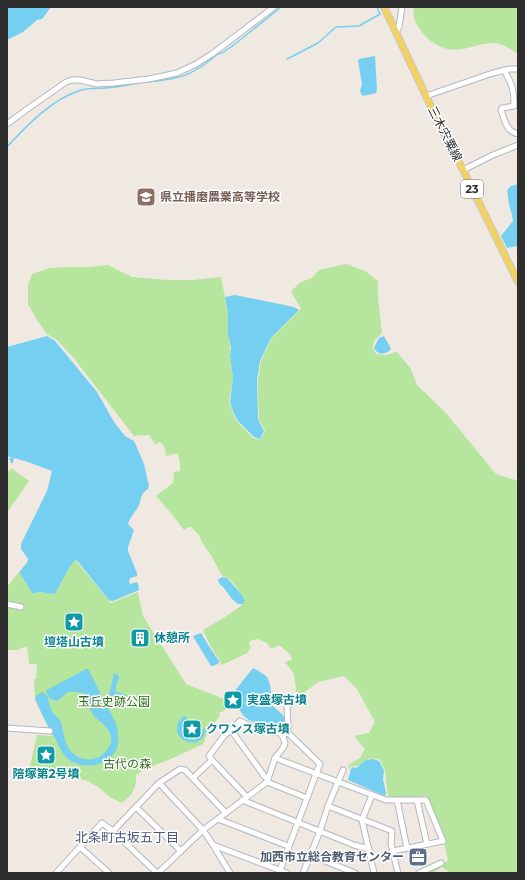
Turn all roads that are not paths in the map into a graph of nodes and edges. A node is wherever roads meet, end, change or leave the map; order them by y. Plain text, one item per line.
1 (274, 7) edge
2 (384, 7) edge
3 (402, 7) edge
4 (396, 32) junction
5 (504, 70) junction
6 (518, 70) edge
7 (426, 96) junction
8 (7, 124) edge
9 (518, 134) edge
10 (518, 145) edge
11 (463, 170) junction
12 (516, 275) edge
13 (518, 282) edge
14 (7, 604) edge
15 (21, 607) dead end
16 (293, 701) dead end
17 (7, 728) edge
18 (230, 730) junction
19 (50, 731) dead end
20 (286, 731) junction
21 (283, 737) junction
22 (275, 758) junction
23 (212, 760) junction
24 (343, 770) dead end
25 (316, 774) junction
26 (193, 778) junction
27 (268, 781) junction
28 (158, 783) junction
29 (338, 783) junction
30 (372, 795) junction
31 (245, 798) junction
32 (307, 798) junction
33 (397, 800) junction
34 (417, 800) junction
35 (328, 806) junction
36 (136, 807) junction
37 (226, 813) junction
38 (218, 819) junction
39 (362, 820) junction
40 (298, 822) junction
41 (203, 830) junction
42 (320, 831) junction
43 (113, 832) junction
44 (427, 844) junction
45 (213, 845) junction
46 (80, 846) junction
47 (288, 846) junction
48 (407, 848) junction
49 (369, 849) junction
50 (182, 850) junction
51 (393, 851) junction
52 (310, 855) junction
53 (441, 863) dead end
54 (59, 872) edge
55 (279, 872) edge
56 (109, 873) edge
57 (158, 873) edge
58 (230, 873) edge
59 (287, 873) edge
60 (303, 873) edge
61 (356, 873) edge
62 (374, 873) edge
63 (398, 873) edge
64 (419, 873) edge

1 - 8 street
2 - 4 main road, 三木宍粟線 / 23
3 - 4 street
4 - 7 main road, 三木宍粟線 / 23
5 - 6 street
5 - 7 street
5 - 9 street
7 - 11 main road, 三木宍粟線 / 23
10 - 11 street
11 - 12 main road, 三木宍粟線 / 23
12 - 13 main road, 三木宍粟線 / 23
14 - 15 street
16 - 20 street
17 - 19 street
18 - 21 street
18 - 23 street
18 - 27 street
20 - 21 street
20 - 25 street
21 - 22 street
22 - 25 street
22 - 27 street
23 - 26 street
23 - 31 street
24 - 29 street
25 - 29 street
25 - 32 street
26 - 28 street
26 - 37 street
27 - 31 street
27 - 32 street
28 - 36 street
28 - 41 street
29 - 30 street
29 - 35 street
30 - 33 street
30 - 39 street
31 - 37 street
31 - 40 street
32 - 40 street
33 - 34 street
33 - 48 street
34 - 44 street
34 - 44 street
35 - 39 street
35 - 42 street
36 - 43 street
36 - 50 street
37 - 38 street
38 - 41 street
38 - 47 street
39 - 49 street
39 - 51 street
40 - 42 street
40 - 47 street
41 - 45 street
41 - 50 street
42 - 49 street
42 - 52 street
43 - 46 street
43 - 57 street
44 - 48 street
45 - 55 street
45 - 58 street
46 - 54 street
46 - 56 street
47 - 55 street
48 - 51 street
49 - 62 street
50 - 57 street
51 - 63 street
52 - 60 street
52 - 61 street
53 - 64 street
55 - 59 street

